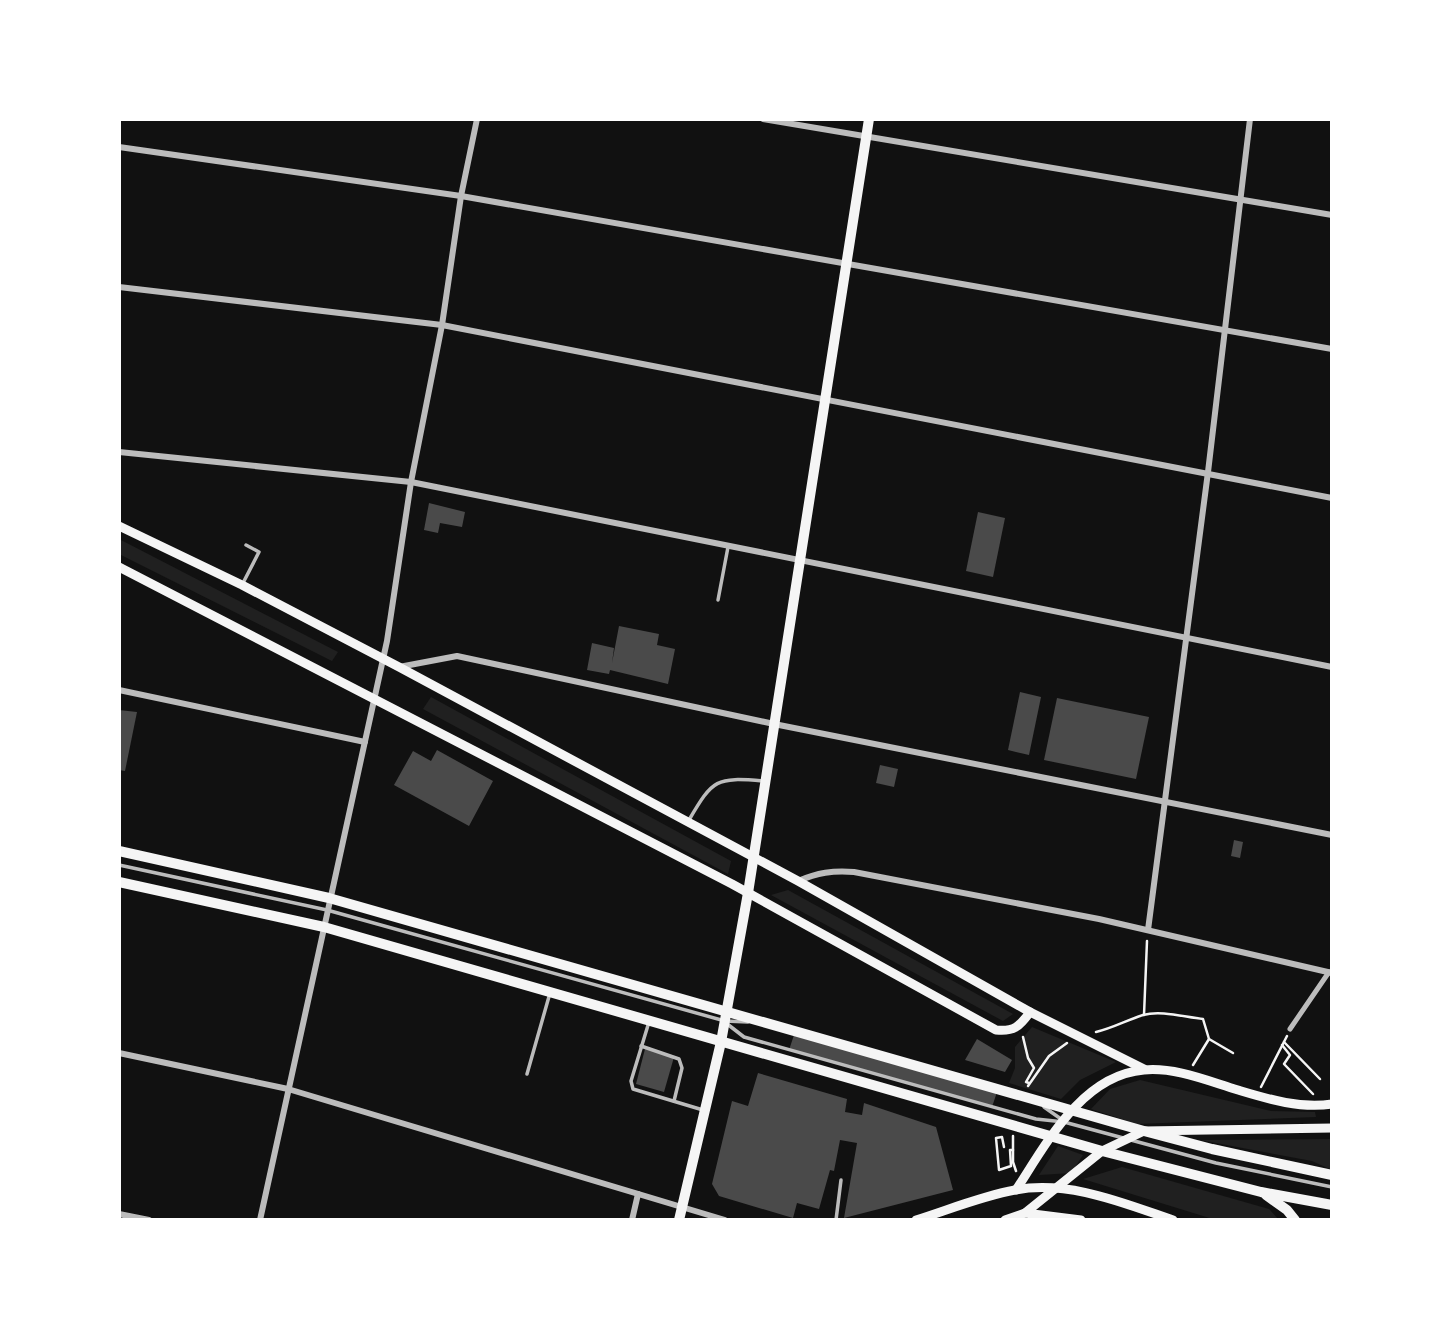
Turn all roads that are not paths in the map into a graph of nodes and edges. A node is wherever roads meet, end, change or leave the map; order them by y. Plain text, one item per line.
1 (477, 119) edge
2 (763, 119) edge
3 (869, 119) edge
4 (1250, 119) edge
5 (790, 121) edge
6 (866, 137) junction
7 (119, 147) edge
8 (461, 196) junction
9 (1240, 200) junction
10 (1332, 215) edge
11 (846, 264) junction
12 (119, 287) edge
13 (442, 326) junction
14 (1225, 329) junction
15 (1332, 349) edge
16 (826, 401) junction
17 (119, 452) edge
18 (1208, 472) junction
19 (411, 482) junction
20 (1332, 498) edge
21 (119, 526) edge
22 (246, 545) dead end
23 (728, 547) junction
24 (799, 561) junction
25 (119, 566) edge
26 (242, 585) junction
27 (718, 600) dead end
28 (1185, 637) junction
29 (383, 660) junction
30 (400, 667) junction
31 (1332, 667) edge
32 (119, 690) edge
33 (374, 697) junction
34 (774, 724) junction
35 (365, 743) junction
36 (766, 782) junction
37 (1164, 802) junction
38 (688, 822) junction
39 (1332, 835) edge
40 (119, 851) edge
41 (754, 858) junction
42 (119, 865) edge
43 (798, 881) junction
44 (119, 882) edge
45 (748, 892) junction
46 (328, 904) junction
47 (324, 927) junction
48 (1148, 930) junction
49 (1331, 971) edge
50 (551, 991) junction
51 (1030, 1012) junction
52 (726, 1017) junction
53 (649, 1021) junction
54 (1290, 1029) road end
55 (721, 1042) junction
56 (641, 1046) junction
57 (119, 1054) edge
58 (1144, 1069) junction
59 (527, 1074) dead end
60 (288, 1089) junction
61 (674, 1101) junction
62 (1332, 1104) edge
63 (1073, 1110) junction
64 (705, 1111) junction
65 (1064, 1122) junction
66 (1332, 1128) edge
67 (1144, 1131) junction
68 (1051, 1136) junction
69 (1129, 1138) junction
70 (1102, 1151) junction
71 (1332, 1175) edge
72 (841, 1180) dead end
73 (1332, 1187) edge
74 (1057, 1188) junction
75 (1016, 1190) junction
76 (1261, 1192) junction
77 (638, 1194) junction
78 (1332, 1205) edge
79 (682, 1208) junction
80 (1025, 1213) junction
81 (119, 1214) edge
82 (149, 1220) edge
83 (260, 1220) edge
84 (632, 1220) edge
85 (679, 1220) edge
86 (725, 1220) edge
87 (836, 1220) edge
88 (916, 1220) edge
89 (1005, 1220) edge
90 (1081, 1220) edge
91 (1173, 1220) edge
92 (1295, 1220) edge

1 - 8 street
2 - 5 street
3 - 6 main road
4 - 9 street
5 - 6 street
6 - 9 street
6 - 11 main road
7 - 8 street
8 - 11 street
8 - 13 street
9 - 10 street
9 - 14 street
11 - 14 street
11 - 16 main road
12 - 13 street
13 - 16 street
13 - 19 street
14 - 15 street
14 - 18 street
16 - 18 street
16 - 24 main road
17 - 19 street
18 - 20 street
18 - 28 street
19 - 23 street
19 - 29 street
21 - 26 main road
22 - 26 lane
23 - 24 street
23 - 27 lane
24 - 28 street
24 - 34 main road
25 - 33 main road
26 - 29 main road
28 - 31 street
28 - 37 street
29 - 30 main road
29 - 33 street
30 - 34 street
30 - 38 main road
32 - 35 street
33 - 35 street
33 - 45 main road
34 - 36 main road
34 - 37 street
35 - 46 street
36 - 38 lane
36 - 41 main road
37 - 39 street
37 - 48 street
38 - 41 main road
40 - 46 main road
41 - 43 main road
41 - 45 main road
42 - 46 lane
43 - 48 street
43 - 51 main road
44 - 47 main road
45 - 51 main road
45 - 52 main road
46 - 47 street
46 - 52 main road
47 - 50 main road
47 - 60 street
48 - 49 street
49 - 54 street
50 - 53 main road
50 - 59 lane
51 - 58 main road
52 - 55 main road
52 - 63 main road
52 - 65 lane
52 - 65 lane
53 - 55 main road
53 - 56 lane
55 - 64 main road
55 - 68 main road
56 - 61 lane
56 - 61 lane
57 - 60 street
58 - 62 main road
58 - 63 main road
60 - 77 street
60 - 83 street
61 - 64 lane
63 - 65 main road
63 - 67 main road
64 - 79 main road
65 - 68 main road
65 - 69 lane
66 - 67 main road
67 - 69 main road
67 - 71 main road
68 - 70 main road
68 - 75 main road
69 - 70 main road
69 - 73 lane
70 - 74 main road
70 - 76 main road
72 - 87 lane
74 - 75 main road
74 - 80 main road
74 - 91 main road
75 - 88 main road
76 - 78 main road
76 - 92 main road
77 - 79 street
77 - 84 street
79 - 85 main road
79 - 86 street
80 - 89 main road
80 - 90 main road
81 - 82 street

